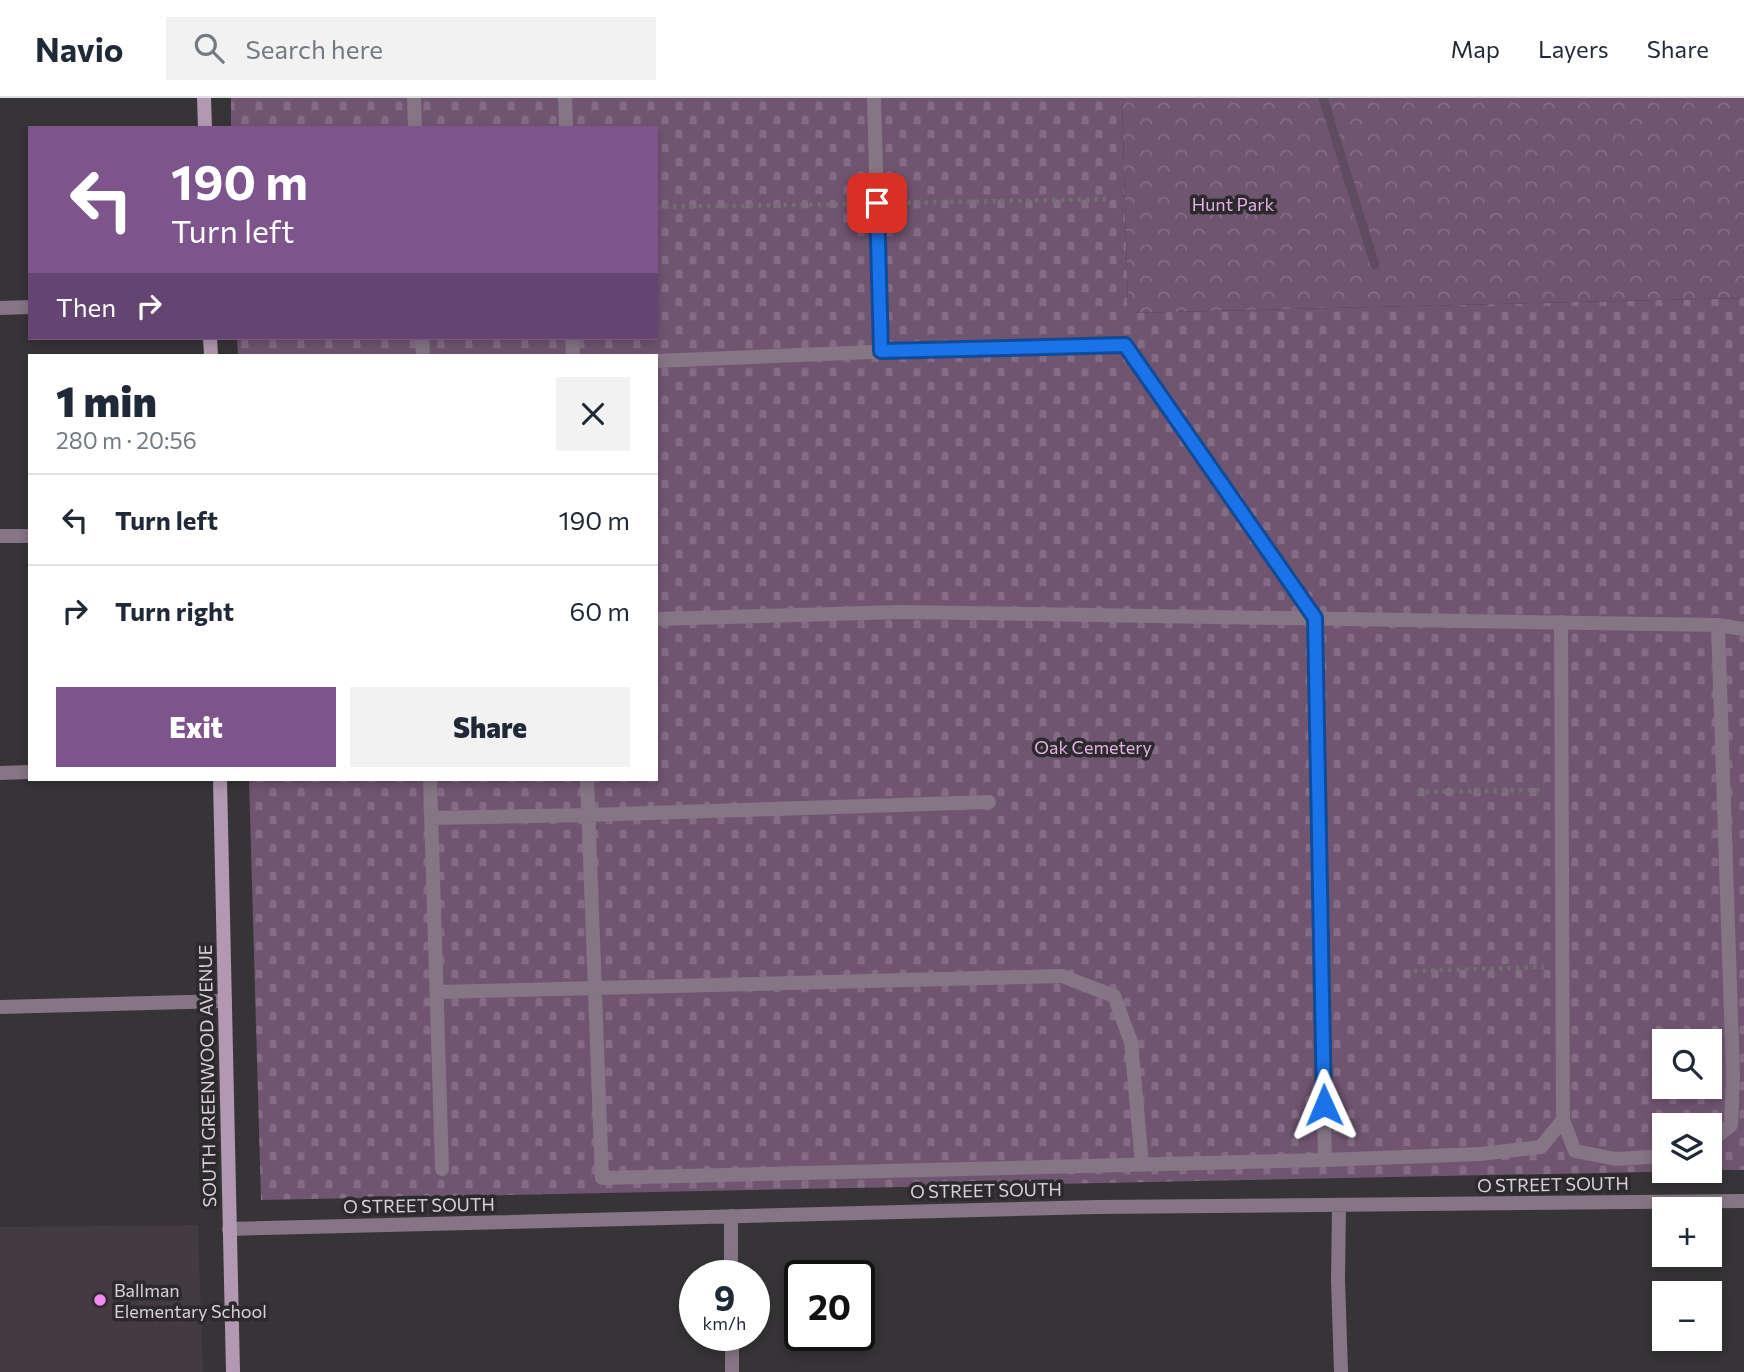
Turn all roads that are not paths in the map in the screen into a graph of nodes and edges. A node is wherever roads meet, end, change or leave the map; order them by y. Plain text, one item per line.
1 (204, 98) edge
2 (414, 98) edge
3 (565, 98) edge
4 (874, 98) edge
5 (205, 126) edge
6 (415, 126) edge
7 (566, 126) edge
8 (28, 307) edge
9 (0, 308) edge
10 (881, 351) junction
11 (658, 361) edge
12 (0, 536) edge
13 (28, 536) edge
14 (1315, 618) junction
15 (658, 619) edge
16 (1561, 622) junction
17 (1717, 625) junction
18 (1744, 629) edge
19 (28, 772) edge
20 (0, 773) edge
21 (220, 781) edge
22 (430, 781) edge
23 (587, 781) edge
24 (989, 802) dead end
25 (589, 815) junction
26 (431, 818) junction
27 (596, 988) junction
28 (437, 992) junction
29 (225, 1001) junction
30 (0, 1007) edge
31 (1563, 1120) junction
32 (1722, 1132) edge
33 (1652, 1157) edge
34 (1325, 1160) junction
35 (1143, 1164) junction
36 (442, 1169) dead end
37 (1744, 1201) edge
38 (1339, 1205) junction
39 (731, 1216) junction
40 (229, 1229) junction
41 (732, 1260) edge
42 (732, 1351) edge
43 (233, 1372) edge
44 (732, 1372) edge
45 (1341, 1372) edge

1 - 5 street
2 - 6 street
3 - 7 street
4 - 10 street
8 - 9 street
10 - 11 street
10 - 14 street
12 - 13 street
14 - 15 street
14 - 16 street
14 - 34 street
16 - 17 street
16 - 31 street
17 - 18 street
17 - 32 street
19 - 20 street
21 - 29 street, SOUTH GREENWOOD AVENUE
22 - 26 street
23 - 25 street
24 - 25 street
25 - 26 street
25 - 27 street
26 - 28 street
27 - 28 street
27 - 35 street
27 - 35 street
28 - 36 street
29 - 30 street
29 - 40 street, SOUTH GREENWOOD AVENUE
31 - 33 street
31 - 34 street
34 - 35 street
37 - 38 street, O STREET SOUTH
38 - 39 street, O STREET SOUTH
38 - 45 street
39 - 40 street, O STREET SOUTH
39 - 41 street
40 - 43 street, SOUTH GREENWOOD AVENUE
42 - 44 street

